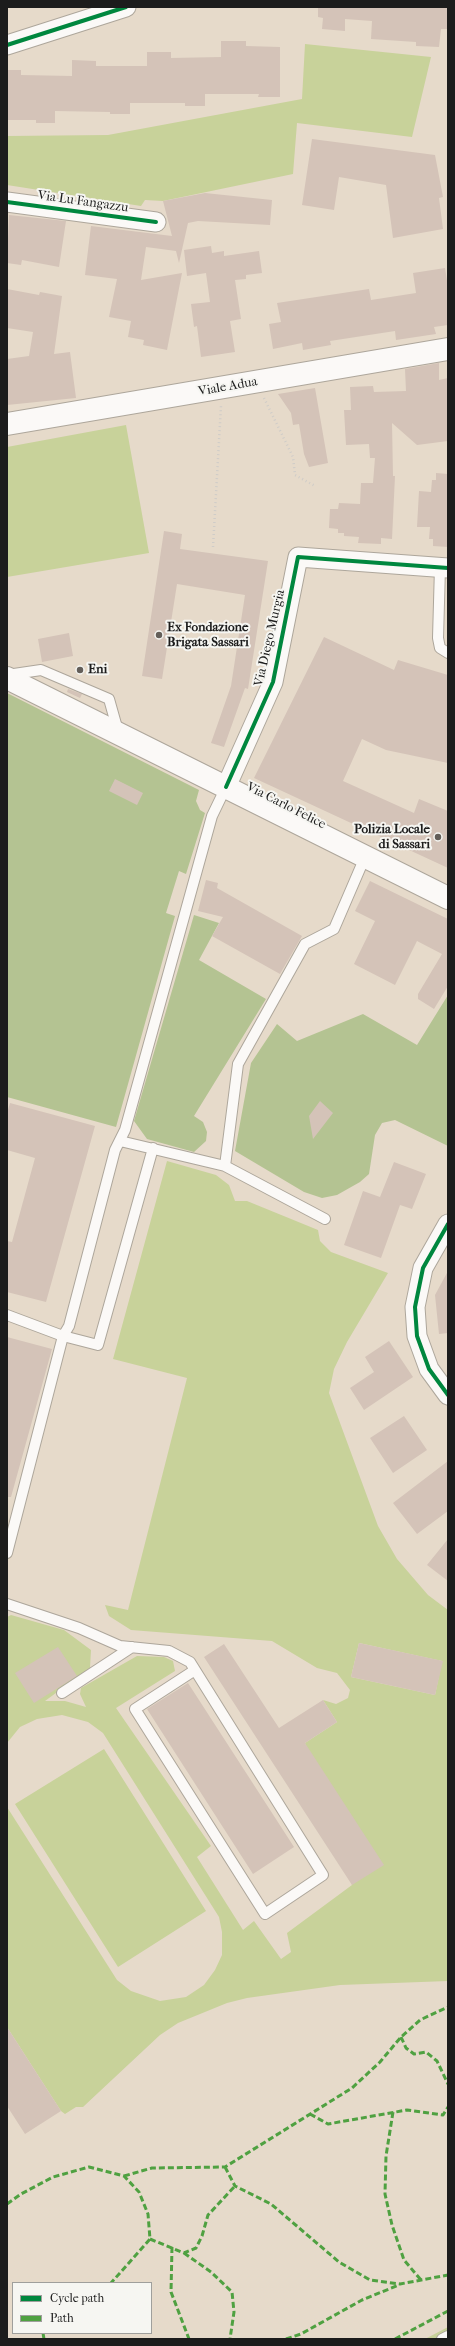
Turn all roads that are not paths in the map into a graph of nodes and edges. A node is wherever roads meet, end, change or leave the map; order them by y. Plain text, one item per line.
1 (126, 7) edge
2 (7, 45) edge
3 (7, 202) edge
4 (156, 222) dead end
5 (448, 349) edge
6 (7, 424) edge
7 (442, 572) edge
8 (443, 621) edge
9 (448, 653) edge
10 (7, 675) edge
11 (7, 678) edge
12 (119, 735) junction
13 (226, 787) junction
14 (365, 857) junction
15 (448, 898) edge
16 (120, 1141) junction
17 (153, 1148) junction
18 (225, 1166) junction
19 (325, 1219) dead end
20 (448, 1224) edge
21 (7, 1315) edge
22 (63, 1336) junction
23 (448, 1395) edge
24 (7, 1553) edge
25 (7, 1604) edge
26 (132, 1647) junction
27 (195, 1670) junction
28 (62, 1693) dead end
29 (448, 2336) edge
30 (442, 2339) edge

1 - 2 street
3 - 4 street, Via Lu Fangazzu
5 - 6 main road, Viale Adua
7 - 8 lane
7 - 13 street, Via Diego Murgia
8 - 9 lane
10 - 12 lane
11 - 12 main road, Via Carlo Felice
12 - 13 main road, Via Carlo Felice
13 - 14 main road, Via Carlo Felice
13 - 16 lane
14 - 15 main road, Via Carlo Felice
14 - 18 lane
16 - 17 lane
16 - 22 lane
17 - 18 lane
17 - 22 lane
18 - 19 lane
20 - 23 street
21 - 22 lane
22 - 24 lane
25 - 26 lane
26 - 27 lane
26 - 28 lane
27 - 27 lane
29 - 30 lane

